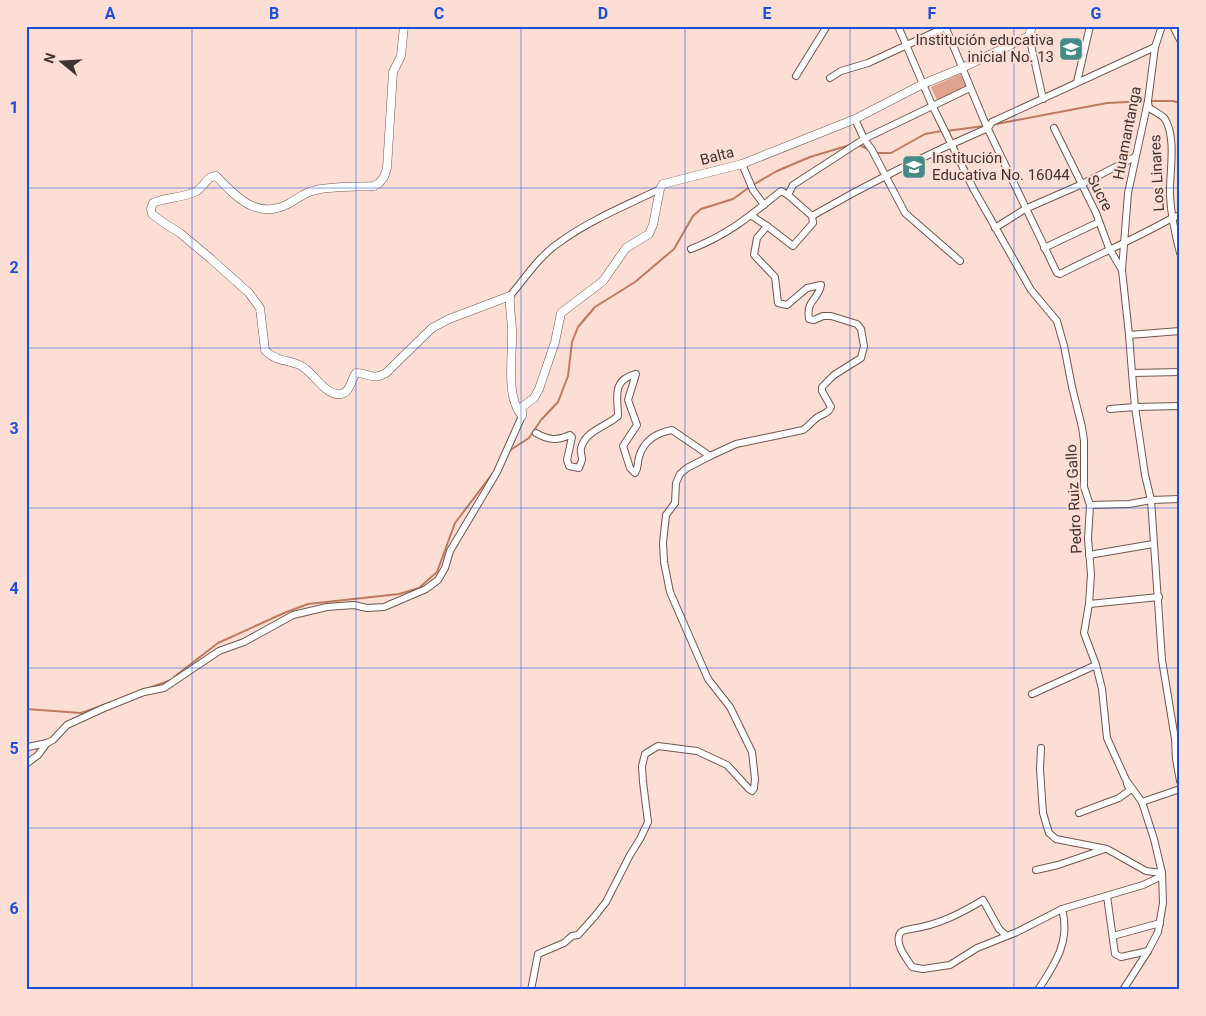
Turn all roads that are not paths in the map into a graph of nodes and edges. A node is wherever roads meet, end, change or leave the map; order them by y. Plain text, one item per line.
1 (404, 26) edge
2 (827, 26) edge
3 (898, 26) edge
4 (1032, 26) edge
5 (1090, 26) edge
6 (1162, 26) edge
7 (1173, 26) edge
8 (946, 27) edge
9 (1029, 36) junction
10 (1180, 40) edge
11 (906, 44) junction
12 (1155, 48) junction
13 (962, 68) junction
14 (796, 76) dead end
15 (830, 78) dead end
16 (1077, 82) junction
17 (923, 84) junction
18 (970, 88) junction
19 (1043, 98) junction
20 (1148, 101) junction
21 (932, 105) junction
22 (855, 119) junction
23 (988, 127) junction
24 (1054, 128) dead end
25 (864, 139) junction
26 (952, 143) junction
27 (1136, 157) junction
28 (742, 164) junction
29 (885, 176) junction
30 (1080, 185) junction
31 (660, 189) junction
32 (788, 195) junction
33 (764, 205) junction
34 (1025, 209) junction
35 (1180, 215) edge
36 (752, 216) junction
37 (812, 216) junction
38 (1172, 218) junction
39 (1099, 222) junction
40 (767, 226) junction
41 (995, 228) junction
42 (1124, 243) junction
43 (1044, 248) junction
44 (1109, 248) junction
45 (691, 249) dead end
46 (1180, 253) edge
47 (960, 261) dead end
48 (1122, 270) junction
49 (510, 296) junction
50 (1180, 331) edge
51 (1129, 335) junction
52 (1180, 372) edge
53 (1132, 373) junction
54 (1180, 406) edge
55 (1135, 407) junction
56 (1110, 409) dead end
57 (522, 416) junction
58 (536, 432) dead end
59 (710, 456) junction
60 (1180, 498) edge
61 (1151, 500) junction
62 (1090, 505) junction
63 (1153, 544) junction
64 (1089, 555) junction
65 (1159, 597) junction
66 (1089, 604) junction
67 (1096, 665) junction
68 (1032, 694) dead end
69 (1177, 739) edge
70 (47, 744) junction
71 (28, 747) dead end
72 (1041, 748) dead end
73 (26, 764) edge
74 (1126, 780) junction
75 (1180, 780) edge
76 (1180, 789) edge
77 (1142, 802) junction
78 (1079, 813) dead end
79 (1106, 849) junction
80 (1036, 870) dead end
81 (1162, 875) junction
82 (1107, 896) junction
83 (1062, 909) junction
84 (1160, 923) junction
85 (1007, 936) junction
86 (1113, 936) junction
87 (1148, 951) junction
88 (531, 990) edge
89 (1038, 990) edge
90 (1123, 990) edge

1 - 49 street
2 - 14 street
3 - 11 street, Pedro Ruiz Gallo
4 - 9 street
5 - 16 street
6 - 12 street, Huamantanga
7 - 10 street
8 - 11 street
8 - 13 street
9 - 13 street, Balta
9 - 19 street
11 - 15 street
11 - 17 street, Pedro Ruiz Gallo
12 - 16 street
12 - 20 street, Huamantanga
13 - 17 street, Balta
13 - 18 street
16 - 19 street
17 - 21 street, Pedro Ruiz Gallo
17 - 22 street, Balta
18 - 21 street
18 - 23 street
19 - 23 street
20 - 27 street, Huamantanga
20 - 38 street, Los Linares
21 - 25 street
21 - 26 street, Pedro Ruiz Gallo
22 - 25 street
22 - 28 street, Balta
23 - 26 street
23 - 34 street
24 - 30 street, Sucre
25 - 29 street
25 - 32 street
26 - 29 street
26 - 41 street, Pedro Ruiz Gallo
27 - 30 street
27 - 42 street, Huamantanga
28 - 31 street, Balta
28 - 33 street
29 - 37 street
29 - 47 street
30 - 34 street
30 - 39 street, Sucre
31 - 49 street
31 - 57 street
32 - 33 street
32 - 37 street
33 - 36 street
34 - 41 street
34 - 43 street
35 - 38 street
36 - 40 street
36 - 45 street
37 - 40 street
38 - 42 street
38 - 46 street, Los Linares
39 - 43 street
39 - 44 street, Sucre
40 - 59 street
41 - 62 street, Pedro Ruiz Gallo
42 - 44 street
42 - 48 street, Huamantanga
43 - 44 street
44 - 48 street, Sucre
48 - 51 street, Huamantanga
49 - 57 street
50 - 51 street
51 - 53 street, Huamantanga
52 - 53 street
53 - 55 street, Huamantanga
54 - 55 street
55 - 56 street
55 - 61 street, Huamantanga
57 - 70 street
58 - 59 street
59 - 88 street
60 - 61 street
61 - 62 street
61 - 63 street, Huamantanga
62 - 64 street, Pedro Ruiz Gallo
63 - 64 street
63 - 65 street, Huamantanga
64 - 66 street, Pedro Ruiz Gallo
65 - 66 street
65 - 69 street, Huamantanga
66 - 67 street, Pedro Ruiz Gallo
67 - 68 street
67 - 74 street, Pedro Ruiz Gallo
69 - 75 street, Huamantanga
70 - 71 street
70 - 73 street
72 - 79 street
74 - 77 street, Pedro Ruiz Gallo
74 - 78 street
76 - 77 street
77 - 81 street, Pedro Ruiz Gallo
79 - 80 street
79 - 81 street
81 - 82 street
81 - 84 street, Pedro Ruiz Gallo
82 - 83 street
82 - 86 street
83 - 85 street
83 - 89 street
84 - 86 street
84 - 87 street, Pedro Ruiz Gallo
85 - 85 street
86 - 87 street
87 - 90 street, Pedro Ruiz Gallo

